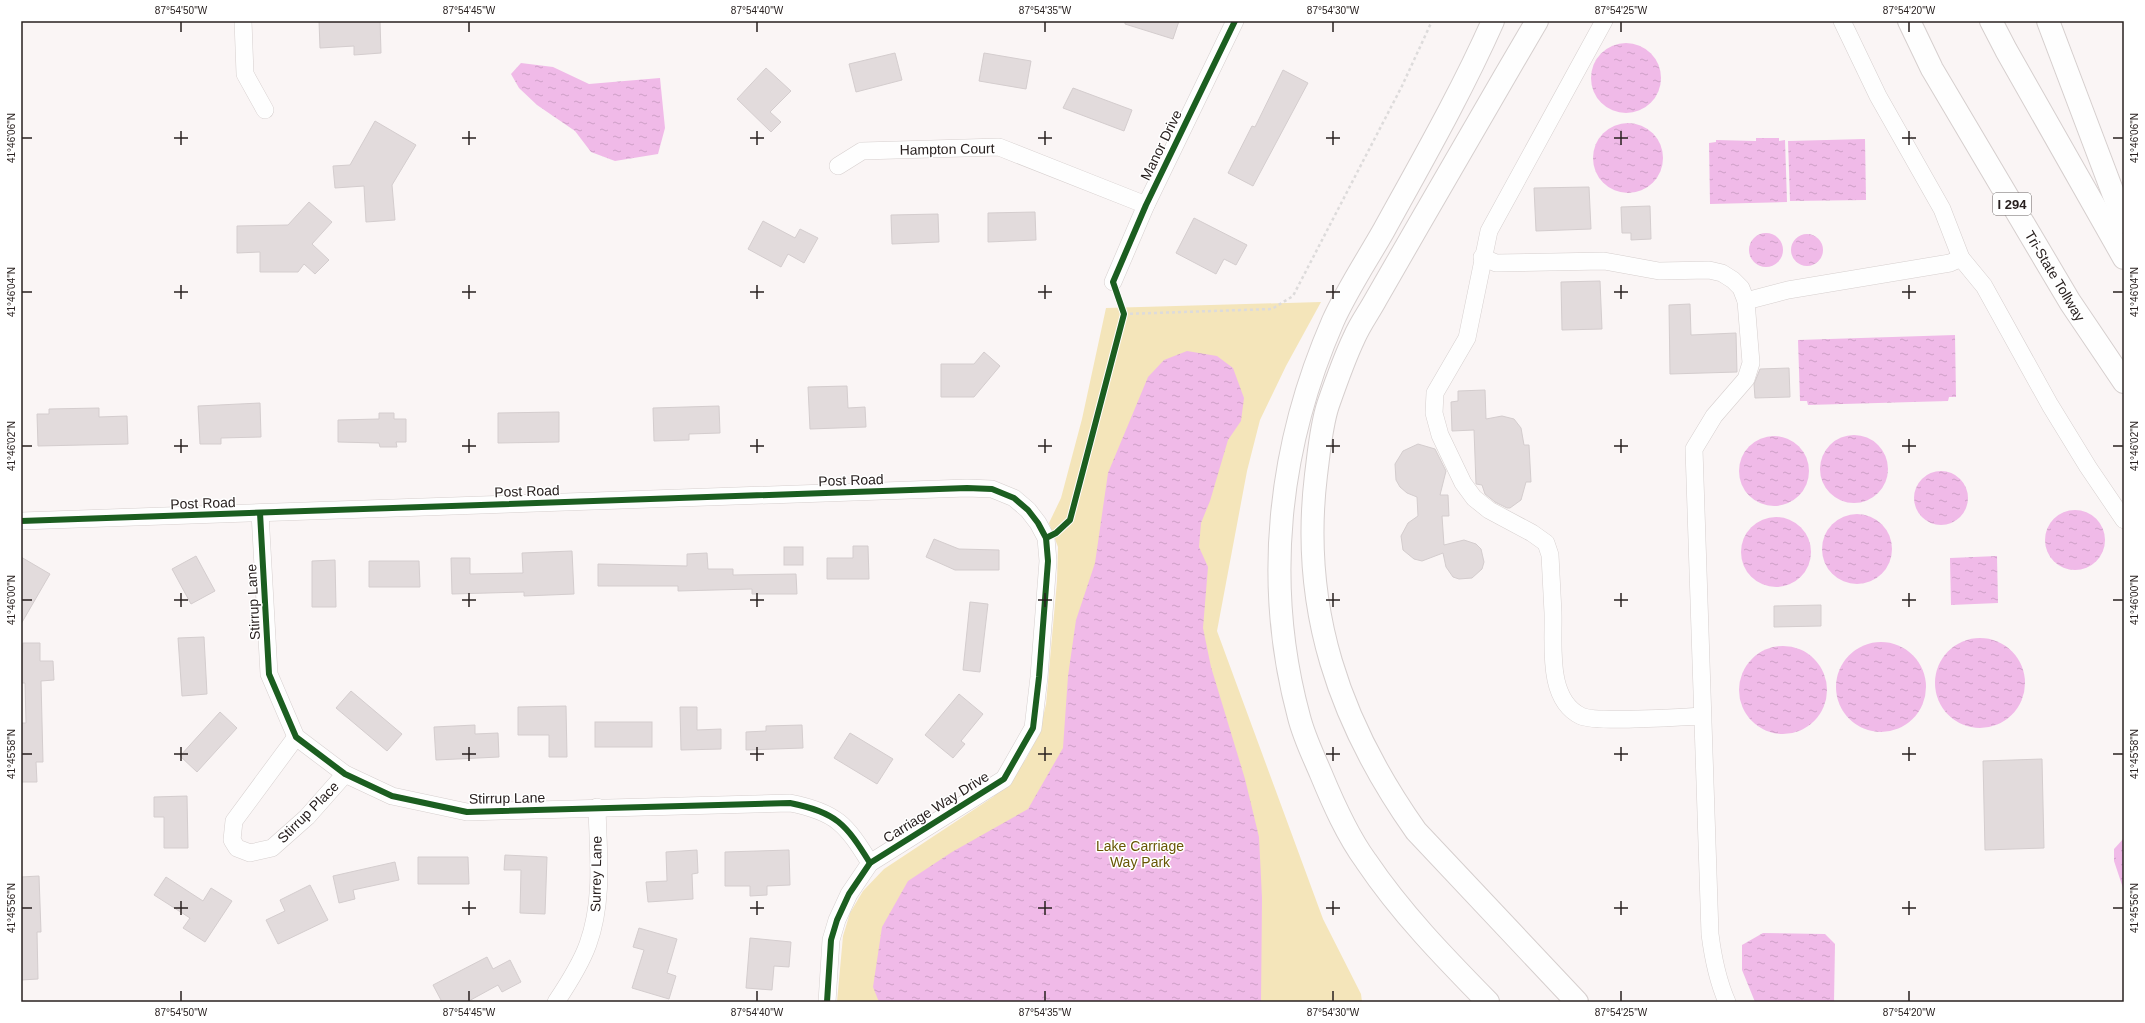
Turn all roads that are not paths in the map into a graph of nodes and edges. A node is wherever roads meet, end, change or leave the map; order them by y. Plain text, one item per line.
1 (242, 21) edge
2 (1235, 21) edge
3 (1492, 21) edge
4 (1537, 21) edge
5 (1604, 21) edge
6 (1842, 21) edge
7 (1909, 21) edge
8 (1991, 21) edge
9 (2048, 21) edge
10 (265, 110) dead end
11 (838, 166) dead end
12 (1146, 205) junction
13 (2124, 222) edge
14 (1482, 257) junction
15 (1961, 258) junction
16 (2124, 258) edge
17 (1113, 282) road end
18 (1746, 301) junction
19 (2124, 382) edge
20 (1028, 510) joint
21 (260, 513) junction
22 (2124, 520) edge
23 (21, 521) edge
24 (1702, 716) junction
25 (296, 737) junction
26 (345, 774) junction
27 (597, 808) junction
28 (870, 863) junction
29 (556, 1002) edge
30 (827, 1002) edge
31 (1488, 1002) edge
32 (1577, 1002) edge
33 (1727, 1002) edge

1 - 10 street
2 - 12 street, Manor Drive
3 - 31 highway
4 - 32 highway
5 - 14 street
6 - 15 street
7 - 19 highway, Tri-State Tollway / I 294
8 - 16 highway
9 - 13 highway
11 - 12 street, Hampton Court
12 - 17 street, Manor Drive
14 - 18 street
14 - 24 street
15 - 18 street
15 - 22 street
18 - 24 street
20 - 21 street, Post Road
20 - 28 street, Carriage Way Drive
21 - 23 street, Post Road
21 - 25 street, Stirrup Lane
24 - 33 street
25 - 26 street, Stirrup Lane
25 - 26 street, Stirrup Place
26 - 27 street, Stirrup Lane
27 - 28 street, Stirrup Lane
27 - 29 street, Surrey Lane
28 - 30 street, Carriage Way Drive

